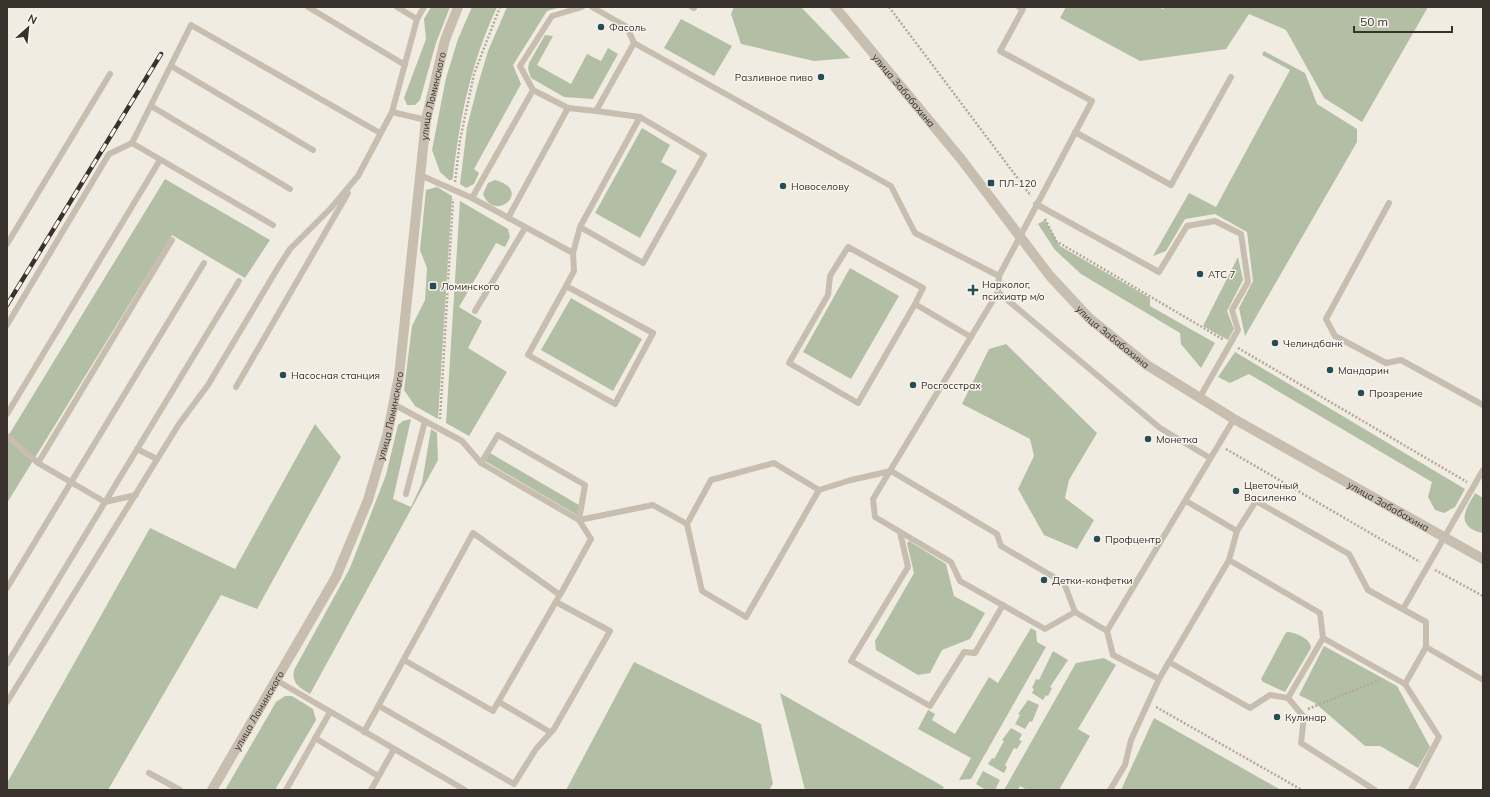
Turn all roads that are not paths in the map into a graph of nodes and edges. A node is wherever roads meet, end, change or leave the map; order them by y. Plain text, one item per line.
1 (308, 7) edge
2 (397, 7) edge
3 (424, 7) edge
4 (458, 7) edge
5 (582, 7) edge
6 (592, 7) edge
7 (835, 7) edge
8 (1019, 7) edge
9 (417, 19) junction
10 (634, 43) junction
11 (405, 65) junction
12 (171, 66) junction
13 (110, 74) dead end
14 (1231, 77) dead end
15 (533, 90) junction
16 (152, 106) junction
17 (568, 108) junction
18 (596, 111) junction
19 (392, 112) junction
20 (640, 117) junction
21 (426, 120) junction
22 (1075, 132) junction
23 (380, 133) junction
24 (132, 143) junction
25 (313, 150) dead end
26 (160, 160) junction
27 (420, 175) junction
28 (358, 176) junction
29 (290, 189) dead end
30 (472, 198) junction
31 (1389, 203) dead end
32 (1036, 204) junction
33 (508, 218) junction
34 (273, 225) dead end
35 (580, 227) junction
36 (525, 228) junction
37 (1018, 237) junction
38 (172, 240) dead end
39 (7, 244) edge
40 (573, 253) junction
41 (204, 263) dead end
42 (999, 276) junction
43 (239, 282) dead end
44 (566, 286) junction
45 (998, 292) junction
46 (915, 304) junction
47 (475, 311) dead end
48 (7, 325) edge
49 (971, 337) junction
50 (236, 387) dead end
51 (1200, 397) junction
52 (395, 405) junction
53 (1483, 405) edge
54 (7, 414) edge
55 (1234, 419) junction
56 (425, 421) junction
57 (7, 436) edge
58 (138, 449) junction
59 (1210, 458) junction
60 (157, 459) junction
61 (38, 463) junction
62 (481, 463) junction
63 (1483, 470) edge
64 (891, 471) junction
65 (71, 483) junction
66 (819, 490) junction
67 (406, 494) dead end
68 (136, 495) junction
69 (1186, 501) junction
70 (106, 502) junction
71 (579, 520) junction
72 (687, 524) junction
73 (1237, 531) junction
74 (900, 532) junction
75 (1445, 537) junction
76 (1483, 559) edge
77 (1229, 560) junction
78 (7, 588) edge
79 (560, 595) junction
80 (556, 602) junction
81 (1003, 605) junction
82 (1403, 609) junction
83 (1075, 612) junction
84 (1107, 631) junction
85 (1323, 638) junction
86 (1426, 647) junction
87 (404, 660) junction
88 (1169, 662) junction
89 (7, 664) edge
90 (1159, 678) junction
91 (276, 680) junction
92 (1483, 680) edge
93 (1406, 684) junction
94 (1288, 698) junction
95 (7, 702) edge
96 (499, 702) junction
97 (379, 706) junction
98 (330, 712) junction
99 (364, 732) junction
100 (550, 732) junction
101 (315, 738) junction
102 (394, 749) junction
103 (148, 773) dead end
104 (378, 776) junction
105 (180, 790) edge
106 (212, 790) edge
107 (286, 790) edge
108 (371, 790) edge
109 (465, 790) edge
110 (1110, 790) edge
111 (1375, 790) edge
112 (1411, 790) edge

1 - 11 lane
2 - 9 lane
3 - 9 lane
4 - 21 street, улица Ломинского
5 - 15 lane
6 - 10 lane
7 - 37 street, улица Забабахина
8 - 22 lane
9 - 11 lane
10 - 18 lane
10 - 42 lane
11 - 19 lane
12 - 16 lane
12 - 23 lane
12 - 25 lane
13 - 39 lane
14 - 22 lane
15 - 17 lane
15 - 30 lane
16 - 24 lane
16 - 29 lane
17 - 18 lane
17 - 33 lane
18 - 20 lane
19 - 21 lane
19 - 23 lane
20 - 35 lane
20 - 35 lane
21 - 27 street, улица Ломинского
22 - 32 lane
23 - 28 lane
24 - 26 lane
24 - 48 lane
26 - 34 lane
26 - 54 lane
27 - 30 lane
27 - 52 street, улица Ломинского
28 - 50 lane
28 - 60 lane
30 - 33 lane
31 - 53 lane
32 - 37 lane
32 - 51 lane
33 - 36 lane
35 - 40 lane
36 - 40 lane
36 - 47 lane
37 - 42 lane
37 - 51 street, улица Забабахина
38 - 61 lane
40 - 44 lane
41 - 65 lane
42 - 45 lane
43 - 58 lane
44 - 44 lane
45 - 49 lane
45 - 59 lane
46 - 46 lane
46 - 49 lane
49 - 64 lane
51 - 55 street, улица Забабахина
52 - 56 lane
52 - 91 street, улица Ломинского
55 - 59 lane
55 - 75 street, улица Забабахина
56 - 62 lane
56 - 67 lane
57 - 61 lane
58 - 60 lane
58 - 70 lane
59 - 69 lane
60 - 68 lane
61 - 65 lane
62 - 71 lane
62 - 71 lane
63 - 75 lane
64 - 66 lane
64 - 74 lane
64 - 83 lane
65 - 70 lane
65 - 78 lane
66 - 72 lane
66 - 72 lane
68 - 70 lane
68 - 95 lane
69 - 73 lane
69 - 84 lane
70 - 89 lane
71 - 72 lane
71 - 79 lane
73 - 77 lane
73 - 82 lane
74 - 81 lane
74 - 81 lane
75 - 76 street, улица Забабахина
75 - 82 lane
77 - 85 lane
77 - 88 lane
79 - 80 lane
79 - 87 lane
80 - 96 lane
80 - 100 lane
81 - 83 lane
82 - 86 lane
83 - 84 lane
84 - 90 lane
85 - 93 lane
85 - 94 lane
86 - 92 lane
86 - 93 lane
87 - 96 lane
87 - 97 lane
88 - 90 lane
88 - 94 lane
90 - 110 lane
91 - 98 lane
91 - 106 street, улица Ломинского
93 - 112 lane
94 - 111 lane
96 - 100 lane
97 - 99 lane
97 - 100 lane
98 - 99 lane
98 - 101 lane
99 - 102 lane
101 - 104 lane
101 - 107 lane
102 - 104 lane
102 - 109 lane
103 - 105 lane
104 - 108 lane

